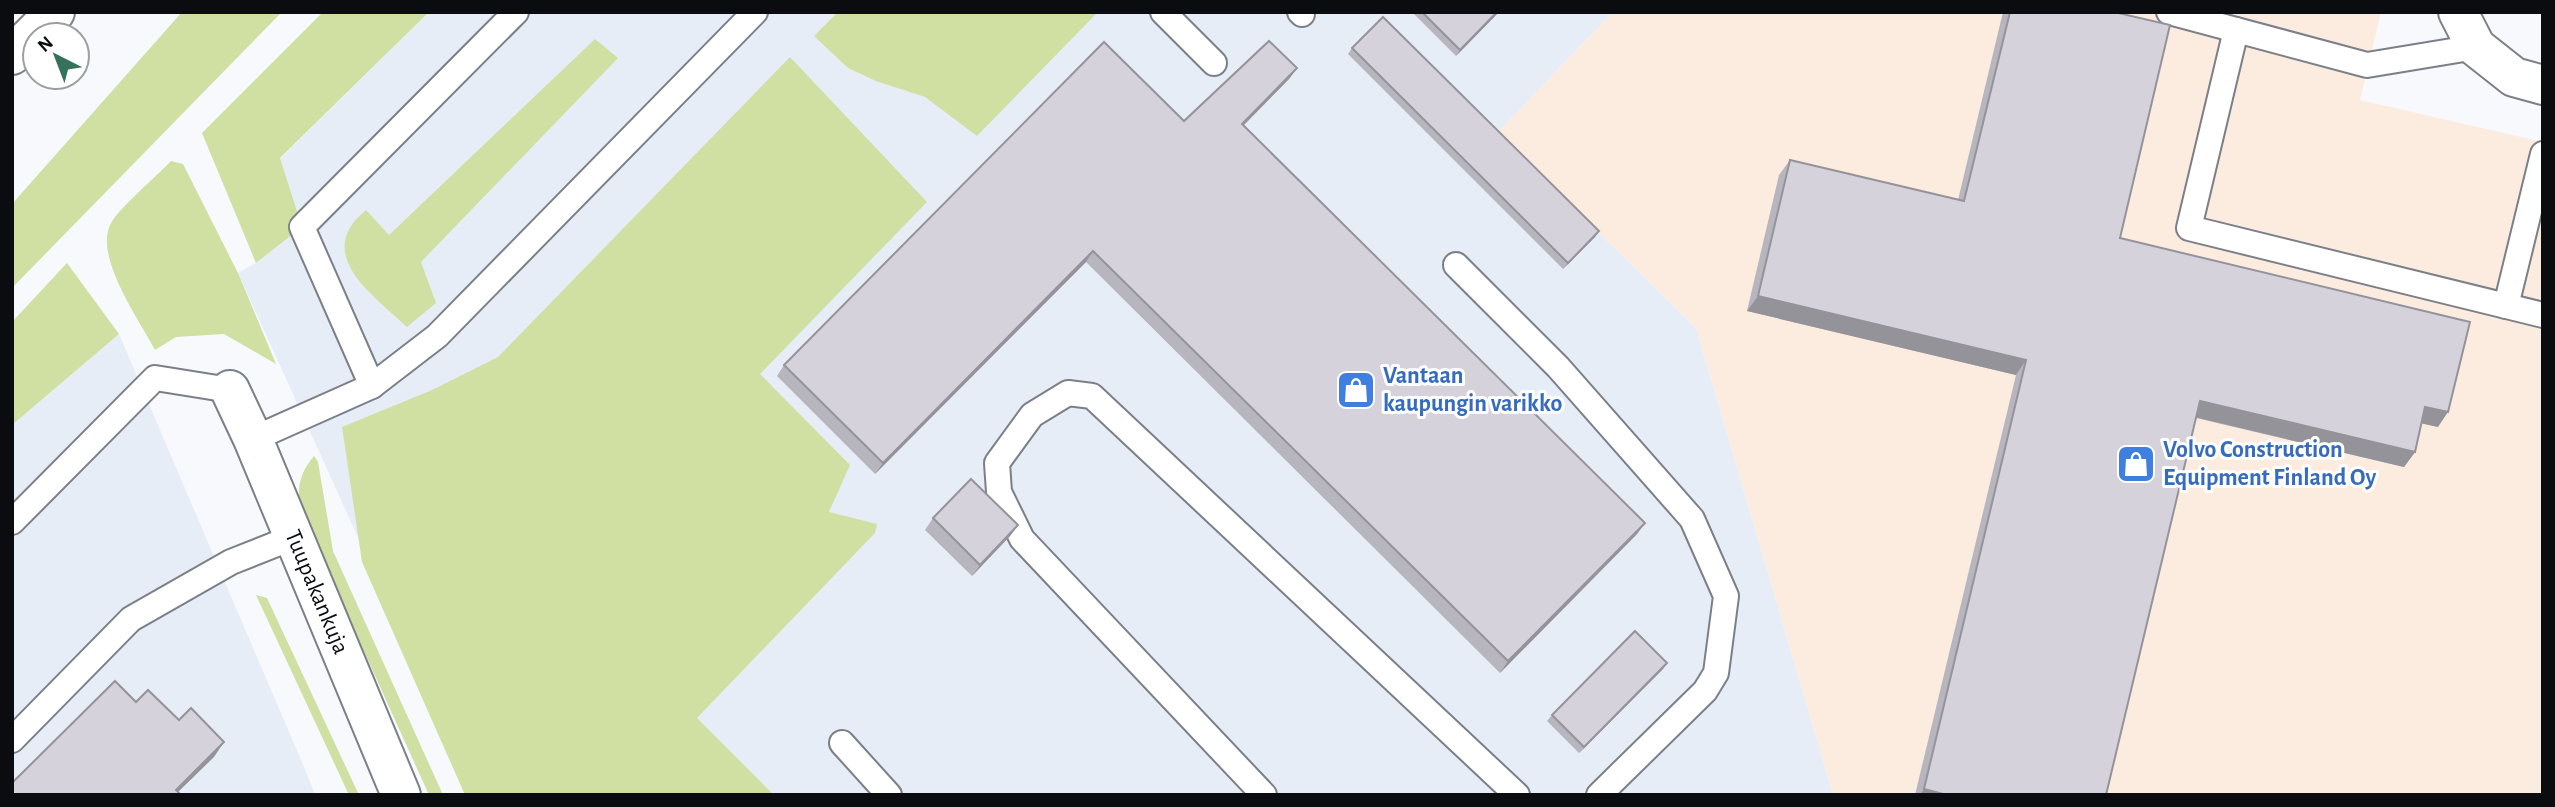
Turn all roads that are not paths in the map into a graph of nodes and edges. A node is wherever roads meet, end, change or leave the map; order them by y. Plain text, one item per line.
1 (55, 12) edge
2 (516, 12) edge
3 (755, 12) edge
4 (1163, 12) edge
5 (2169, 12) edge
6 (2458, 12) edge
7 (2236, 30) junction
8 (2476, 47) junction
9 (12, 55) edge
10 (1214, 63) dead end
11 (2543, 85) edge
12 (2543, 153) edge
13 (1456, 265) dead end
14 (2506, 306) junction
15 (2543, 315) edge
16 (372, 386) junction
17 (230, 390) joint
18 (253, 439) junction
19 (12, 522) edge
20 (294, 537) junction
21 (12, 740) edge
22 (842, 743) dead end
23 (401, 795) edge
24 (890, 795) edge
25 (1264, 795) edge
26 (1517, 795) edge
27 (1599, 795) edge

1 - 9 main road
2 - 16 lane
3 - 16 lane
4 - 10 lane
5 - 7 lane
6 - 8 main road
7 - 8 lane
7 - 14 lane
8 - 11 main road
12 - 14 lane
13 - 27 lane
14 - 15 lane
16 - 18 lane
17 - 18 main road, Tuupakankuja
17 - 19 lane
18 - 20 main road, Tuupakankuja
20 - 21 lane
20 - 23 main road, Tuupakankuja
22 - 24 lane
25 - 26 lane

